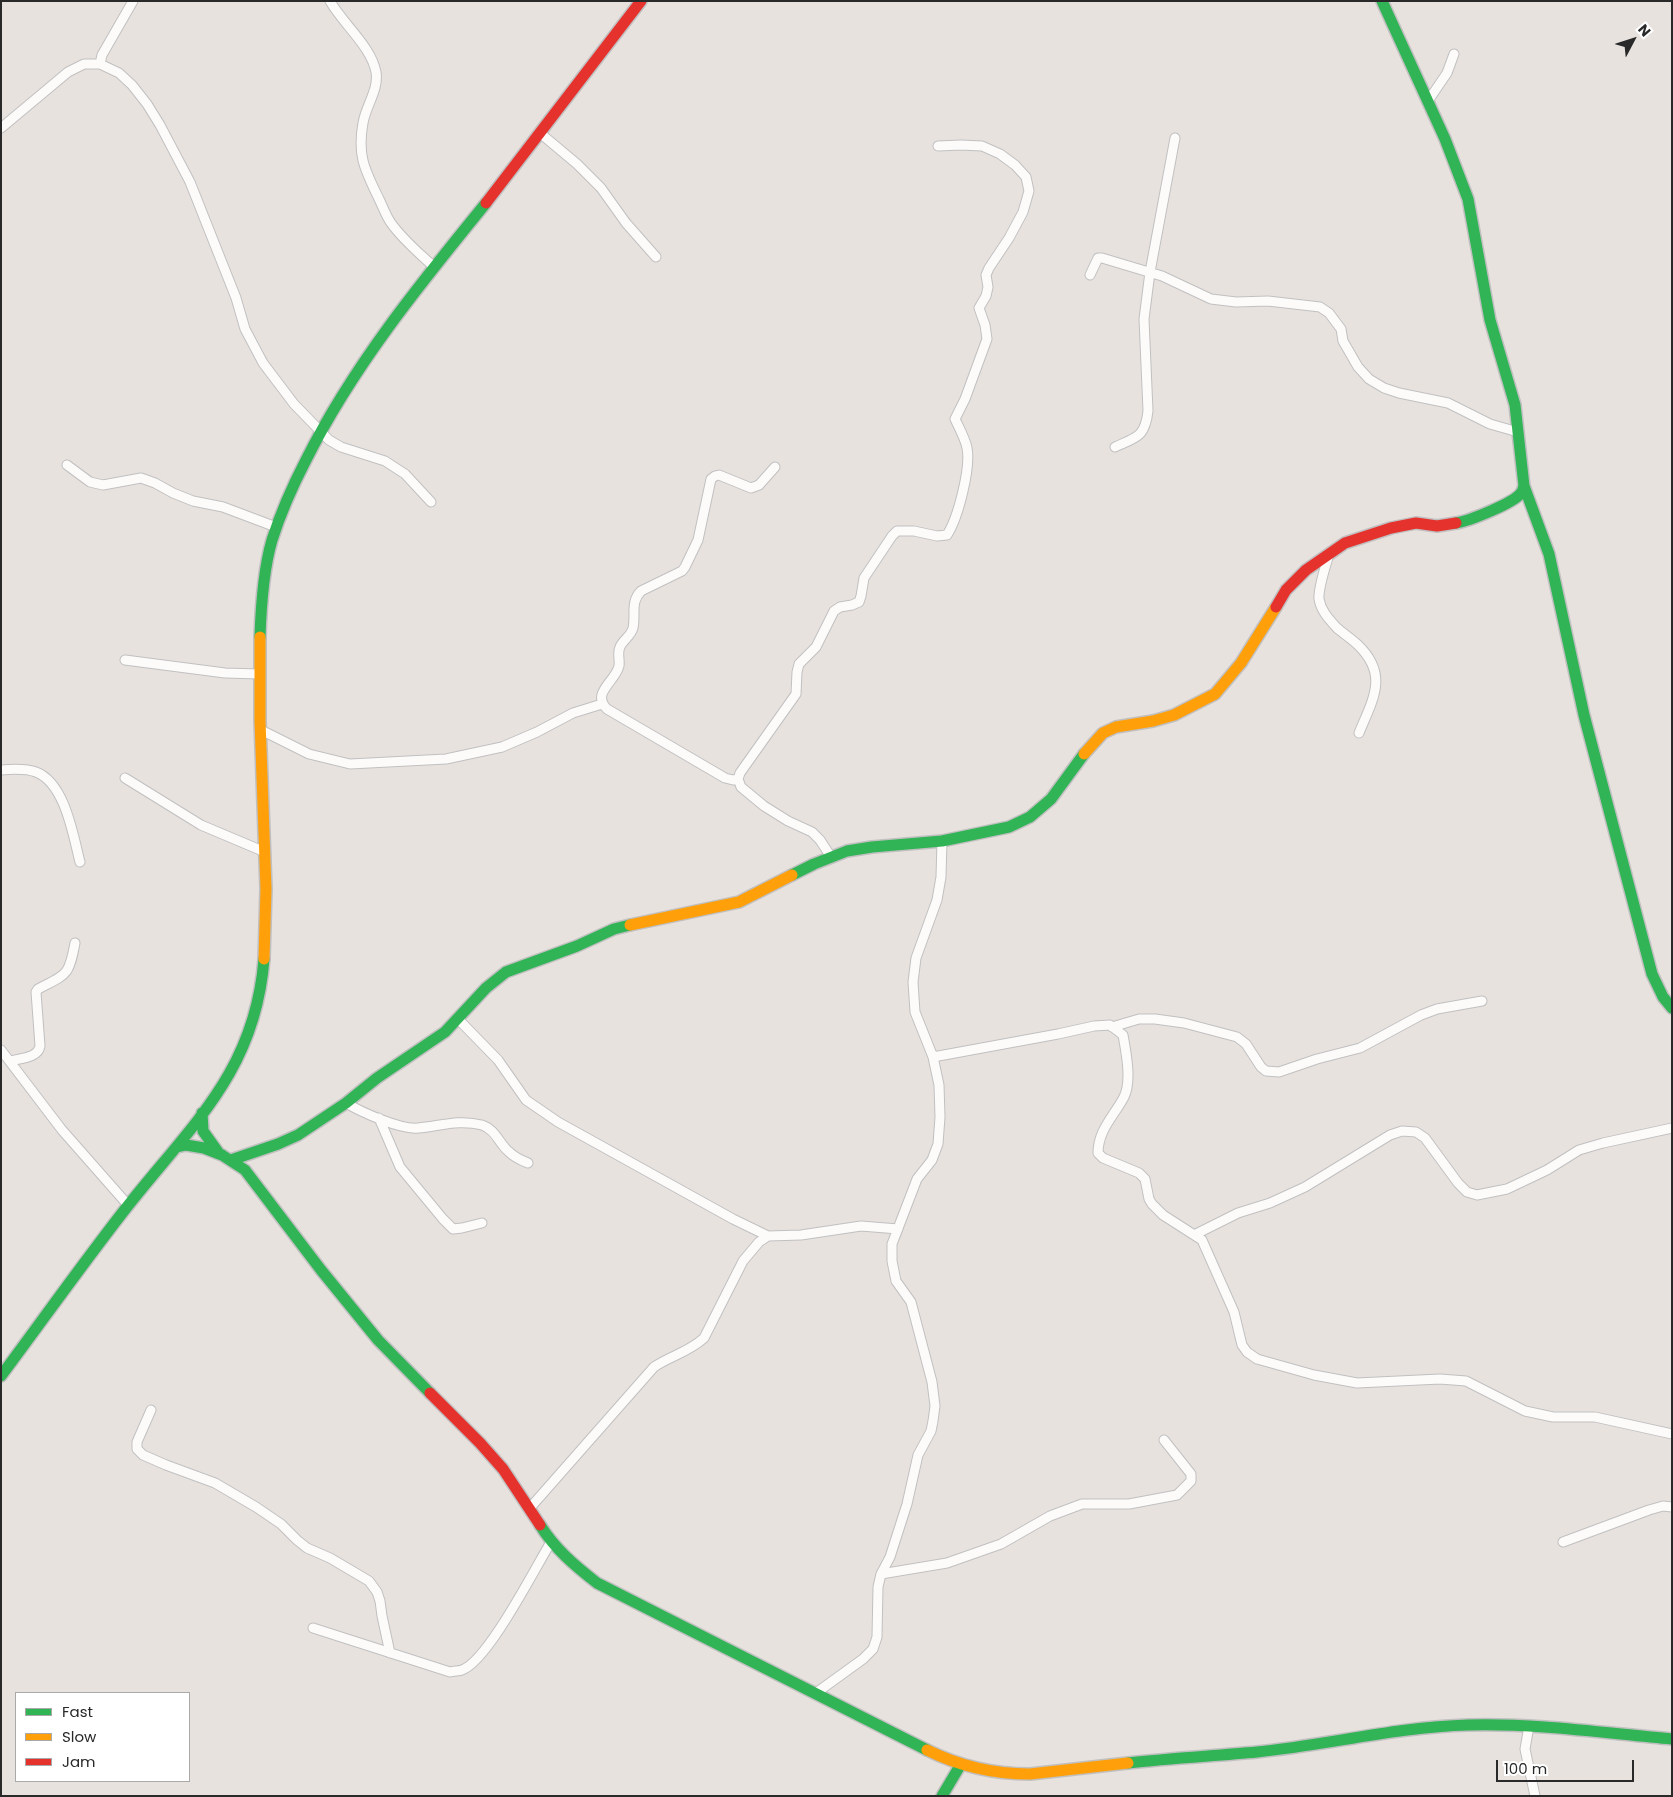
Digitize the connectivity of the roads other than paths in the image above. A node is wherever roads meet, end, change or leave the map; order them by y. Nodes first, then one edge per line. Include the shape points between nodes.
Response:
1 (133, 1) edge
2 (330, 1) edge
3 (641, 1) edge
4 (1382, 1) edge
5 (1454, 54) dead end
6 (100, 64) junction
7 (1428, 101) junction
8 (1, 128) edge
9 (540, 133) junction
10 (1175, 138) dead end
11 (938, 146) dead end
12 (656, 257) dead end
13 (434, 266) junction
14 (1150, 272) junction
15 (1090, 275) dead end
16 (321, 430) junction
17 (1518, 432) junction
18 (1115, 447) dead end
19 (67, 465) dead end
20 (775, 467) dead end
21 (1524, 486) junction
22 (431, 502) dead end
23 (276, 527) junction
24 (1329, 554) junction
25 (125, 660) dead end
26 (259, 674) junction
27 (602, 704) junction
28 (261, 730) junction
29 (1359, 733) dead end
30 (1, 770) edge
31 (125, 778) dead end
32 (738, 778) junction
33 (942, 841) junction
34 (265, 852) junction
35 (831, 857) junction
36 (80, 862) dead end
37 (75, 943) dead end
38 (1482, 1001) dead end
39 (1672, 1008) edge
40 (458, 1019) junction
41 (1112, 1027) junction
42 (1, 1050) edge
43 (932, 1058) junction
44 (10, 1061) junction
45 (346, 1104) junction
46 (202, 1113) junction
47 (379, 1118) junction
48 (1672, 1128) edge
49 (177, 1148) junction
50 (220, 1154) junction
51 (231, 1160) junction
52 (528, 1163) dead end
53 (128, 1205) junction
54 (482, 1223) dead end
55 (898, 1228) junction
56 (1196, 1234) junction
57 (768, 1236) junction
58 (1, 1376) edge
59 (151, 1410) dead end
60 (1672, 1434) edge
61 (1164, 1440) dead end
62 (1672, 1507) edge
63 (529, 1509) junction
64 (551, 1542) junction
65 (1564, 1542) dead end
66 (881, 1574) junction
67 (313, 1628) dead end
68 (390, 1653) junction
69 (816, 1693) junction
70 (1529, 1726) junction
71 (1672, 1739) edge
72 (961, 1764) junction
73 (942, 1796) edge
74 (1535, 1796) edge

1 - 6 street
2 - 13 street via 375,68 377,79 363,121 361,140 361,157 366,172 390,222
3 - 9 main road
4 - 7 main road
5 - 7 street via 1447,73
6 - 8 street via 84,64 68,72
6 - 16 street via 119,73 132,86 160,125 190,182 250,338 263,363 294,404
7 - 17 main road via 1468,199 1490,320 1515,406
9 - 12 street via 601,188
9 - 13 main road
10 - 14 street
11 - 32 street via 982,146 1000,154 1026,178 1028,191 1023,212 986,276 986,296 979,308 987,338 955,418 968,455 967,472 953,526 947,535 897,531 892,536 864,578 858,602 834,611 816,647 799,664 796,694
13 - 16 main road via 358,368
14 - 15 street via 1102,258 1096,261
14 - 17 street via 1211,299 1320,307 1341,329 1343,341 1369,379 1399,393 1448,403 1490,424
14 - 18 street via 1144,318 1147,422 1141,434
16 - 22 street via 340,447 384,461 405,474
16 - 23 main road
17 - 21 main road
19 - 23 street via 90,482 103,485 141,478 156,482 173,493 223,506
20 - 27 street via 759,485 751,488 719,475 711,480 698,540 685,567 636,596 633,628 620,647 617,672 603,693
21 - 24 main road via 1521,494 1508,502 1465,522 1438,526 1416,523 1391,528 1345,544
21 - 39 main road via 1549,554 1584,715 1652,974
23 - 26 main road via 262,589
24 - 29 street via 1319,597 1322,609 1328,619 1358,645 1376,672 1376,689
24 - 33 main road via 1286,590 1241,663 1215,694 1174,715 1103,733 1051,799 1030,817 1009,827
25 - 26 street via 225,673
26 - 28 main road
27 - 28 street via 573,713 502,747 446,759 350,764 309,754
27 - 32 street via 725,778
28 - 34 main road
30 - 36 street via 36,772 49,780 68,816
31 - 34 street via 202,825
32 - 35 street via 741,787 764,806 812,832
33 - 35 main road via 872,847
33 - 43 street via 937,900 916,958 913,982 915,1012
34 - 46 main road via 265,948 257,1007 235,1068
35 - 40 main road via 739,902 614,929 506,972 486,988
37 - 44 street via 71,965 64,975 36,992 39,1051
38 - 41 street via 1437,1009 1360,1048 1279,1072 1260,1067 1246,1044 1237,1037 1184,1022 1139,1019
40 - 45 main road via 445,1032 376,1078
40 - 57 street via 498,1060 526,1100 558,1122
41 - 43 street via 1094,1026
41 - 56 street via 1122,1035 1128,1075 1125,1096 1104,1130 1098,1143 1098,1153 1102,1158 1139,1173 1145,1179 1152,1204 1163,1215
42 - 44 street
43 - 55 street via 940,1085 938,1144 932,1160 917,1179
44 - 53 street via 62,1130
45 - 47 street
45 - 51 main road via 298,1135
46 - 49 main road
46 - 50 main road via 203,1131
47 - 52 street via 406,1128 448,1122 484,1126 496,1134 516,1158
47 - 54 street via 400,1167 443,1219 454,1229
48 - 56 street via 1579,1150 1507,1189 1477,1195 1467,1192 1458,1183 1425,1138 1416,1132 1402,1131 1390,1135 1305,1187 1238,1213
49 - 50 main road via 189,1145
49 - 53 main road
50 - 51 main road
51 - 63 main road via 254,1180 378,1340 480,1443
53 - 58 main road
55 - 57 street via 860,1226 801,1235
55 - 66 street via 892,1244 896,1281 911,1302 935,1406 931,1431 918,1455 907,1504 890,1557
56 - 60 street via 1206,1246 1234,1312 1242,1345 1258,1359 1357,1383 1466,1381 1525,1411 1553,1417 1595,1417
57 - 63 street via 743,1261 704,1338 654,1367
59 - 68 street via 137,1449 143,1455 215,1483 273,1519 307,1548 369,1581 380,1600
61 - 66 street via 1191,1474 1190,1481 1177,1495 1129,1504 1082,1504 1050,1516 1001,1544 947,1564
62 - 65 street via 1649,1510
63 - 64 main road
64 - 68 street via 496,1636 474,1662 462,1670 450,1672
64 - 69 main road via 597,1583
66 - 69 street via 877,1638 873,1649
67 - 68 street
69 - 72 main road via 936,1755
70 - 71 main road
70 - 72 main road via 1414,1729 1257,1752 1178,1757 1030,1774 1007,1775
70 - 74 street via 1525,1749
72 - 73 main road

